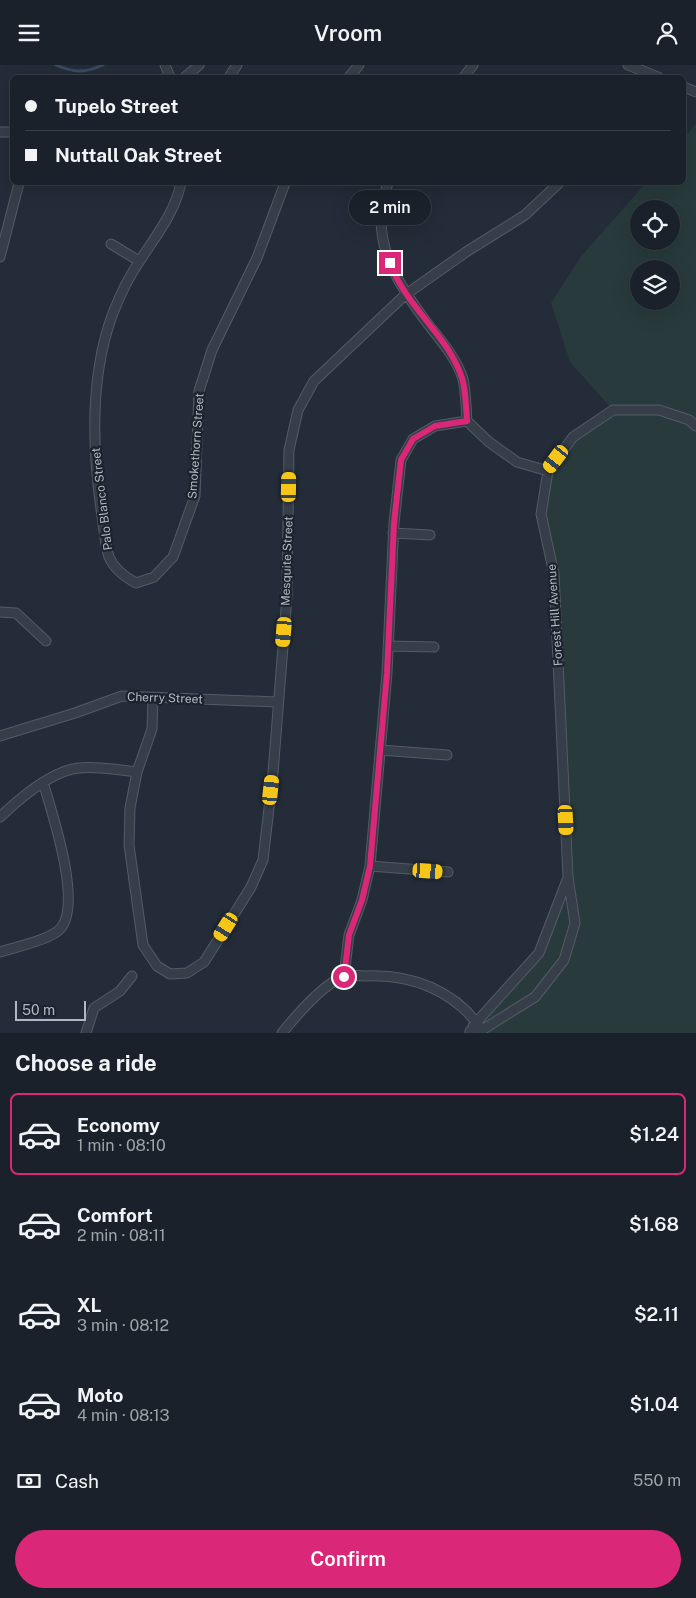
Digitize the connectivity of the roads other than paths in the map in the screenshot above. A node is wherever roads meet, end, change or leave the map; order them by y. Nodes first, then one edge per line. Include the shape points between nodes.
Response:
1 (199, 65) edge
2 (628, 65) edge
3 (638, 74) edge
4 (187, 75) edge
5 (18, 185) edge
6 (180, 185) edge
7 (284, 185) edge
8 (387, 185) edge
9 (557, 185) edge
10 (112, 244) dead end
11 (0, 257) edge
12 (139, 261) junction
13 (405, 295) junction
14 (467, 421) junction
15 (696, 426) edge
16 (548, 471) junction
17 (393, 533) junction
18 (430, 535) dead end
19 (136, 583) joint
20 (0, 612) edge
21 (46, 641) dead end
22 (388, 645) junction
23 (434, 647) dead end
24 (154, 698) junction
25 (277, 702) junction
26 (0, 736) edge
27 (380, 750) junction
28 (447, 755) dead end
29 (137, 772) junction
30 (43, 781) junction
31 (0, 817) edge
32 (370, 866) junction
33 (448, 872) dead end
34 (568, 877) junction
35 (0, 952) edge
36 (132, 977) dead end
37 (344, 977) junction
38 (476, 1022) junction
39 (482, 1030) junction
40 (469, 1032) edge
41 (86, 1033) edge
42 (282, 1033) edge

1 - 4 street
2 - 3 street
5 - 11 street
6 - 12 street, Palo Blanco Street via 170,215
7 - 19 street, Smokethorn Street via 257,257 212,350 202,383 195,496 173,557 154,577
8 - 13 street via 382,198 381,238
9 - 13 street, Mesquite Street via 525,215
10 - 12 street
12 - 19 street, Palo Blanco Street via 114,311 100,355 95,443 98,489 109,557 118,570
13 - 14 street via 450,352 463,379
13 - 25 street, Mesquite Street via 314,381 298,410 289,450 287,597
14 - 16 street via 517,462
14 - 17 street via 435,426 413,439 401,460
15 - 16 street, Forest Hill Avenue via 689,420 658,410 613,410 573,437
16 - 34 street, Forest Hill Avenue via 541,514 554,574
17 - 18 street
17 - 22 street
20 - 21 street via 16,613
22 - 23 street
22 - 27 street
24 - 25 street, Cherry Street
24 - 26 street, Cherry Street via 122,696
24 - 29 street via 152,729
25 - 29 street, Mesquite Street via 263,860 251,887 204,962 188,973 170,974 156,966 143,945 128,845 130,808
27 - 28 street
27 - 32 street
29 - 30 street via 77,768
30 - 31 street via 22,795
30 - 35 street via 64,859 70,909 61,928 48,936
32 - 33 street
32 - 37 street via 349,935
34 - 38 street, Forest Hill Avenue via 539,953
34 - 39 street, Forest Hill Avenue via 575,923 564,960 535,997
36 - 41 street via 120,991 94,1008
37 - 38 street via 376,975 425,984 446,994
37 - 42 street via 300,1010
38 - 39 street
38 - 40 street, Forest Hill Avenue
39 - 40 street, Forest Hill Avenue

